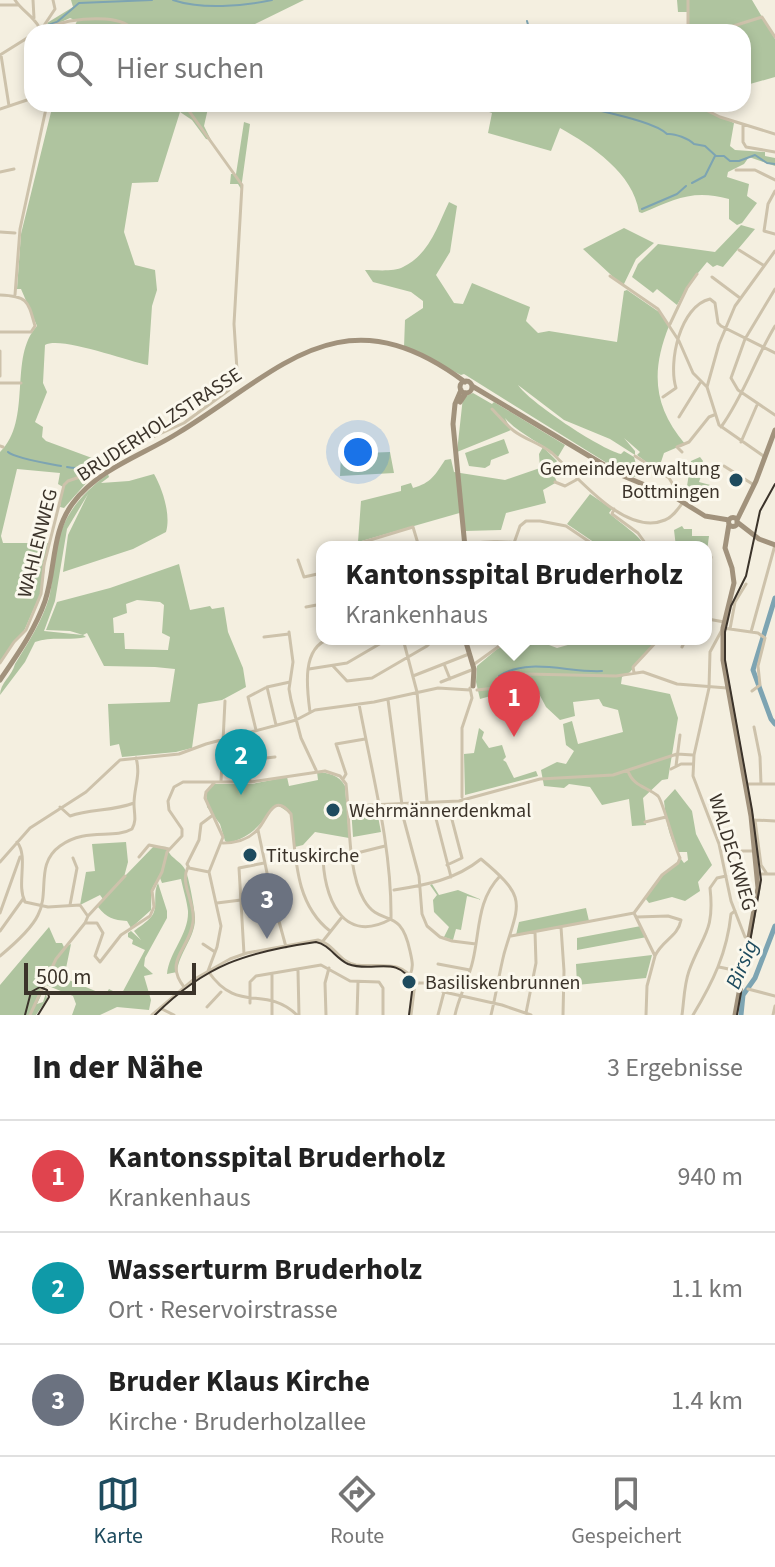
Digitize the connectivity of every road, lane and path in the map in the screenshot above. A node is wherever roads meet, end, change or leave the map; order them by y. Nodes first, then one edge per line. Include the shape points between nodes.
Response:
1 (15, 0) edge
2 (33, 0) edge
3 (53, 0) edge
4 (688, 0) edge
5 (0, 5) edge
6 (18, 5) junction
7 (34, 18) junction
8 (36, 24) edge
9 (44, 24) edge
10 (60, 24) edge
11 (129, 24) edge
12 (688, 24) edge
13 (740, 24) edge
14 (775, 37) edge
15 (24, 40) edge
16 (0, 55) edge
17 (24, 101) edge
18 (9, 106) junction
19 (0, 109) edge
20 (45, 112) edge
21 (190, 112) edge
22 (713, 112) edge
23 (743, 125) junction
24 (775, 134) edge
25 (775, 152) edge
26 (14, 169) dead end
27 (736, 170) dead end
28 (0, 172) edge
29 (775, 180) edge
30 (775, 191) edge
31 (771, 197) junction
32 (775, 202) edge
33 (0, 232) edge
34 (15, 233) dead end
35 (775, 234) edge
36 (739, 250) dead end
37 (775, 251) edge
38 (763, 265) junction
39 (697, 274) dead end
40 (610, 276) dead end
41 (712, 277) dead end
42 (775, 289) edge
43 (0, 295) edge
44 (15, 295) junction
45 (740, 298) junction
46 (670, 324) junction
47 (775, 326) edge
48 (725, 328) junction
49 (0, 332) edge
50 (745, 339) junction
51 (679, 341) junction
52 (763, 348) junction
53 (0, 351) edge
54 (775, 353) edge
55 (0, 376) edge
56 (701, 382) junction
57 (0, 383) edge
58 (21, 383) dead end
59 (707, 387) junction
60 (466, 388) junction
61 (743, 394) junction
62 (663, 397) dead end
63 (757, 404) junction
64 (492, 409) dead end
65 (714, 415) junction
66 (775, 415) edge
67 (679, 417) dead end
68 (721, 427) junction
69 (775, 430) edge
70 (741, 442) junction
71 (682, 452) dead end
72 (635, 456) dead end
73 (765, 457) junction
74 (724, 466) dead end
75 (577, 480) junction
76 (555, 482) dead end
77 (754, 485) junction
78 (676, 498) junction
79 (683, 502) junction
80 (614, 509) junction
81 (733, 522) junction
82 (367, 541) edge
83 (417, 541) edge
84 (464, 541) edge
85 (515, 541) edge
86 (585, 541) edge
87 (644, 541) edge
88 (775, 545) edge
89 (298, 560) dead end
90 (316, 574) edge
91 (746, 584) dead end
92 (316, 605) edge
93 (306, 607) dead end
94 (712, 621) edge
95 (726, 626) junction
96 (751, 632) junction
97 (264, 637) dead end
98 (317, 645) edge
99 (378, 645) edge
100 (405, 645) edge
101 (428, 645) edge
102 (467, 645) edge
103 (501, 645) edge
104 (653, 645) edge
105 (469, 654) junction
106 (409, 656) junction
107 (0, 663) edge
108 (444, 664) junction
109 (333, 666) junction
110 (473, 667) junction
111 (309, 669) junction
112 (634, 673) junction
113 (413, 676) junction
114 (450, 679) junction
115 (0, 680) edge
116 (290, 682) junction
117 (441, 682) dead end
118 (267, 687) junction
119 (709, 688) junction
120 (728, 688) junction
121 (756, 689) dead end
122 (473, 690) junction
123 (417, 692) junction
124 (388, 699) junction
125 (225, 701) dead end
126 (359, 704) junction
127 (310, 712) junction
128 (296, 720) junction
129 (276, 725) junction
130 (754, 727) dead end
131 (256, 730) junction
132 (242, 733) junction
133 (680, 735) dead end
134 (222, 739) junction
135 (365, 739) junction
136 (677, 754) junction
137 (694, 755) junction
138 (136, 757) junction
139 (275, 757) dead end
140 (247, 760) junction
141 (693, 764) junction
142 (676, 766) junction
143 (671, 769) dead end
144 (316, 771) junction
145 (628, 771) junction
146 (343, 779) junction
147 (215, 782) junction
148 (221, 782) junction
149 (251, 782) junction
150 (745, 784) junction
151 (761, 784) junction
152 (775, 784) edge
153 (463, 798) junction
154 (427, 802) junction
155 (433, 802) junction
156 (134, 803) junction
157 (402, 803) junction
158 (377, 804) junction
159 (348, 806) junction
160 (60, 807) junction
161 (434, 809) junction
162 (213, 815) junction
163 (666, 817) junction
164 (753, 820) junction
165 (775, 821) edge
166 (645, 822) dead end
167 (258, 829) junction
168 (728, 829) dead end
169 (17, 842) junction
170 (223, 843) junction
171 (385, 846) junction
172 (169, 849) junction
173 (721, 851) junction
174 (731, 851) junction
175 (739, 851) junction
176 (754, 851) junction
177 (353, 854) junction
178 (21, 856) junction
179 (139, 857) dead end
180 (73, 858) dead end
181 (0, 862) edge
182 (265, 862) junction
183 (447, 865) junction
184 (188, 867) junction
185 (209, 872) junction
186 (757, 874) junction
187 (767, 874) junction
188 (775, 874) edge
189 (125, 876) dead end
190 (500, 876) junction
191 (726, 876) junction
192 (451, 877) junction
193 (420, 886) junction
194 (392, 890) junction
195 (744, 891) dead end
196 (23, 899) junction
197 (272, 899) junction
198 (242, 902) junction
199 (217, 903) junction
200 (70, 905) junction
201 (40, 907) junction
202 (735, 911) junction
203 (0, 913) edge
204 (635, 915) junction
205 (88, 916) junction
206 (342, 917) junction
207 (391, 919) junction
208 (85, 923) junction
209 (561, 927) junction
210 (0, 931) edge
211 (330, 931) junction
212 (535, 932) junction
213 (511, 936) junction
214 (750, 938) junction
215 (323, 941) junction
216 (203, 944) dead end
217 (476, 944) junction
218 (286, 947) junction
219 (215, 952) junction
220 (244, 954) junction
221 (0, 956) edge
222 (655, 956) junction
223 (438, 964) dead end
224 (719, 967) junction
225 (329, 968) junction
226 (298, 969) junction
227 (470, 970) junction
228 (208, 971) junction
229 (743, 972) junction
230 (272, 974) junction
231 (410, 975) junction
232 (358, 982) junction
233 (415, 983) junction
234 (184, 987) junction
235 (748, 989) dead end
236 (221, 992) junction
237 (444, 992) junction
238 (460, 996) junction
239 (775, 996) edge
240 (250, 1003) junction
241 (494, 1003) junction
242 (273, 1004) junction
243 (775, 1006) edge
244 (207, 1007) dead end
245 (160, 1008) junction
246 (528, 1014) edge
247 (30, 1015) edge
248 (152, 1015) edge
249 (174, 1015) edge
250 (272, 1015) edge
251 (298, 1015) edge
252 (326, 1015) edge
253 (357, 1015) edge
254 (383, 1015) edge
255 (411, 1015) edge
256 (438, 1015) edge
257 (455, 1015) edge
258 (491, 1015) edge
259 (563, 1015) edge
260 (646, 1015) edge
261 (682, 1015) edge
262 (693, 1015) edge
263 (735, 1015) edge
264 (773, 1015) edge

1 - 6 street
2 - 7 street
3 - 9 street via 55,9
4 - 12 street
5 - 6 street
6 - 7 street
7 - 8 street
10 - 11 street
13 - 14 street via 762,17
15 - 16 street
16 - 18 street
17 - 18 street
18 - 19 street
20 - 44 street via 19,234
21 - 107 street, WAHLENWEG via 242,185 234,324 237,370 229,390 194,417 126,449 106,468 64,485 44,561 42,591 26,630
22 - 23 street
23 - 24 street
23 - 25 street via 746,147
26 - 28 street
27 - 29 street via 755,170
30 - 31 street
31 - 32 street
31 - 35 street via 764,231
33 - 34 street
36 - 38 street
37 - 38 street
38 - 45 street
39 - 46 street
40 - 46 street via 658,309
41 - 45 street
42 - 50 street
43 - 44 street
44 - 49 street via 29,306 35,326 31,332
45 - 48 street
46 - 51 street
47 - 52 street
48 - 50 street
48 - 51 street via 718,323 715,303 707,299 690,310
48 - 59 street
50 - 52 street
50 - 61 street via 731,378
51 - 56 street
51 - 62 street via 673,364 676,388
52 - 54 street
52 - 61 street
53 - 55 street
56 - 59 street
56 - 67 street
57 - 58 street
59 - 65 street
60 - 78 main road, BRUDERHOLZSTRASSE via 487,394 621,475
60 - 84 main road via 454,439
60 - 115 main road, BRUDERHOLZSTRASSE via 445,368 382,343 322,345 280,364 80,494 56,540 38,619
61 - 63 street
61 - 68 street
63 - 66 street
63 - 70 street
64 - 75 street
65 - 68 street
65 - 71 street via 689,442 677,447
68 - 70 street
69 - 73 main road
70 - 73 street
72 - 78 street via 669,478
73 - 77 main road
74 - 77 street
75 - 76 street via 565,486
75 - 80 street
77 - 81 main road
78 - 79 main road, BRUDERHOLZSTRASSE
79 - 80 street via 660,522
79 - 81 main road, BRUDERHOLZSTRASSE via 705,516
80 - 87 street via 612,514
81 - 88 main road, BRUDERHOLZSTRASSE
81 - 95 main road via 725,548 734,583
82 - 83 street via 413,527
85 - 86 street via 526,521 540,521 566,526
88 - 96 street
89 - 90 street via 304,577
91 - 95 street
92 - 93 street
94 - 95 street
95 - 96 street
95 - 119 street, WALDECKWEG via 717,635 709,660
95 - 120 main road via 723,660
96 - 121 street via 766,642
97 - 116 street via 289,633
98 - 111 street
99 - 109 street
100 - 106 street
101 - 106 street
102 - 105 main road
103 - 110 street
104 - 112 street via 633,667
105 - 108 street
105 - 110 main road
106 - 109 street via 364,680 344,680
106 - 113 street
108 - 113 street
108 - 114 street
109 - 111 street
110 - 114 street
110 - 122 main road
111 - 127 street
112 - 119 street
112 - 122 street via 526,674 495,688
113 - 123 street
114 - 117 street
116 - 118 street
116 - 128 street
118 - 129 street
118 - 131 street via 248,697
119 - 120 street
119 - 137 street, WALDECKWEG
120 - 150 main road
122 - 123 street
122 - 153 street via 462,728
123 - 124 street
123 - 154 street
124 - 126 street
124 - 157 street
125 - 134 street
126 - 127 street
126 - 135 street
127 - 128 street
128 - 129 street
128 - 144 street
129 - 131 street
130 - 151 street
131 - 132 street
132 - 134 street
132 - 140 street
133 - 136 street
134 - 138 street via 179,754
134 - 148 street
135 - 146 street via 336,744
135 - 158 street
136 - 137 street
136 - 142 street
136 - 145 street
137 - 141 street, WALDECKWEG
138 - 156 street
138 - 160 street via 113,764 94,786
139 - 140 street
140 - 149 street
141 - 142 street
141 - 173 street, WALDECKWEG
142 - 143 street
144 - 146 street
144 - 149 street
145 - 153 street via 540,779
145 - 163 street via 633,781 659,797
146 - 159 street
147 - 148 street
147 - 162 street via 205,798
147 - 172 street via 183,782 171,791 169,810 183,833
148 - 149 street
150 - 151 street
150 - 164 main road
151 - 152 street
153 - 155 street
154 - 155 street
154 - 157 street
155 - 161 street
156 - 160 street via 70,816
156 - 201 street via 135,825 128,832 84,835 54,852 44,870
157 - 158 street
157 - 193 street
158 - 159 street
158 - 171 street
159 - 177 street
160 - 169 street
161 - 183 street
161 - 183 street via 449,808 462,858
162 - 170 street
162 - 184 street via 201,824
163 - 166 street
163 - 204 street via 680,860 662,875
164 - 165 street
164 - 176 main road
164 - 187 street
167 - 170 street
167 - 182 street
167 - 211 street via 273,807 289,811 304,895
168 - 174 street
169 - 178 street
169 - 181 street
170 - 185 street
171 - 177 street
171 - 194 street
172 - 179 street via 149,845
172 - 208 street via 152,891 150,916 121,935 102,962 95,958 103,933 97,923
173 - 174 street
173 - 191 street, WALDECKWEG
174 - 175 street
175 - 176 street
175 - 195 street
176 - 186 main road
177 - 206 street via 323,854 328,890
177 - 207 street via 365,901 375,913
178 - 196 street
178 - 203 street
180 - 200 street via 77,868
182 - 197 street
182 - 198 street via 239,868
183 - 192 street
184 - 185 street
184 - 234 street via 184,880 193,922 175,970
185 - 199 street
186 - 187 street
186 - 214 main road
187 - 188 street
189 - 205 street
190 - 192 street via 481,859
190 - 213 street via 518,903
190 - 217 street via 485,897
191 - 202 street, WALDECKWEG
191 - 261 street via 710,888 710,927 689,972
192 - 193 street
193 - 194 street
193 - 217 street via 427,926 447,940
194 - 207 street
196 - 201 street
196 - 210 street
197 - 198 street
197 - 218 street
198 - 199 street
198 - 220 street
199 - 219 street via 221,926
200 - 201 street
200 - 205 street via 83,906
201 - 221 street via 38,917
202 - 214 street, WALDECKWEG
202 - 224 street
204 - 209 street
204 - 222 street
204 - 222 street via 682,921
205 - 208 street
206 - 207 street via 363,928
206 - 211 street
207 - 231 street via 406,935
208 - 247 street via 56,959
209 - 212 street
209 - 259 street
211 - 215 street
212 - 213 street
212 - 246 street
213 - 241 street
214 - 229 main road
215 - 218 street
215 - 231 street via 349,963 395,965
216 - 219 street
217 - 227 street
218 - 220 street
219 - 228 street
220 - 228 street
222 - 260 street
223 - 227 street
224 - 229 street
224 - 262 street
225 - 226 street
225 - 232 street
225 - 252 street
226 - 230 street
226 - 251 street
227 - 238 street
228 - 234 street
228 - 236 street
229 - 263 main road
230 - 240 street via 253,979
230 - 242 street
231 - 233 street
232 - 253 street
232 - 254 street via 382,984
233 - 237 street
233 - 255 street
234 - 245 street
235 - 239 street
236 - 240 street
236 - 244 street
237 - 238 street
237 - 256 street
238 - 241 street
238 - 257 street
240 - 242 street
241 - 246 street
241 - 258 street
242 - 250 street
242 - 251 street
243 - 264 street
245 - 248 street
245 - 249 street

